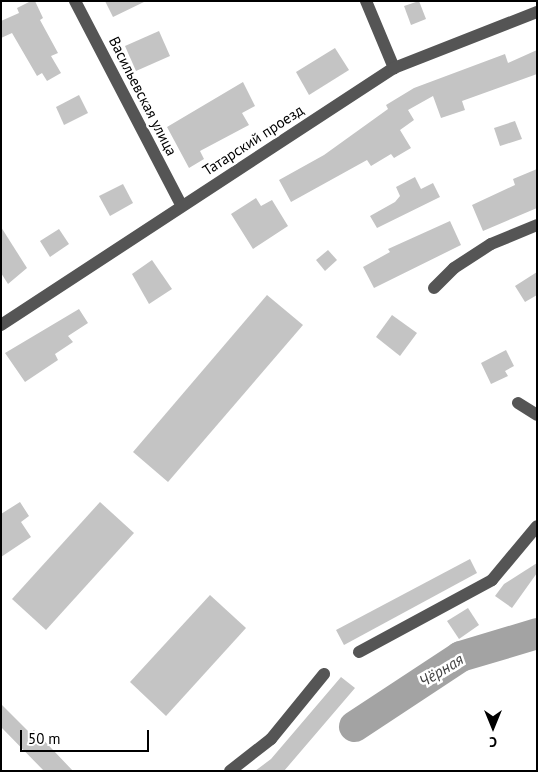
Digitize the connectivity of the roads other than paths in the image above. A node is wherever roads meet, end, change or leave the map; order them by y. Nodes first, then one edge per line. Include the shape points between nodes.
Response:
1 (75, 1) edge
2 (366, 1) edge
3 (537, 12) edge
4 (394, 68) junction
5 (181, 205) junction
6 (537, 225) edge
7 (434, 288) dead end
8 (1, 324) edge
9 (518, 403) dead end
10 (537, 415) edge
11 (537, 526) edge
12 (359, 652) dead end
13 (324, 674) dead end
14 (230, 771) edge

1 - 5 street, Васильевская улица
2 - 4 street
3 - 4 street, Татарский проезд
4 - 5 street, Татарский проезд
5 - 8 street, Татарский проезд
6 - 7 street via 491,244 454,268
9 - 10 street
11 - 12 street via 492,580
13 - 14 street via 271,738

